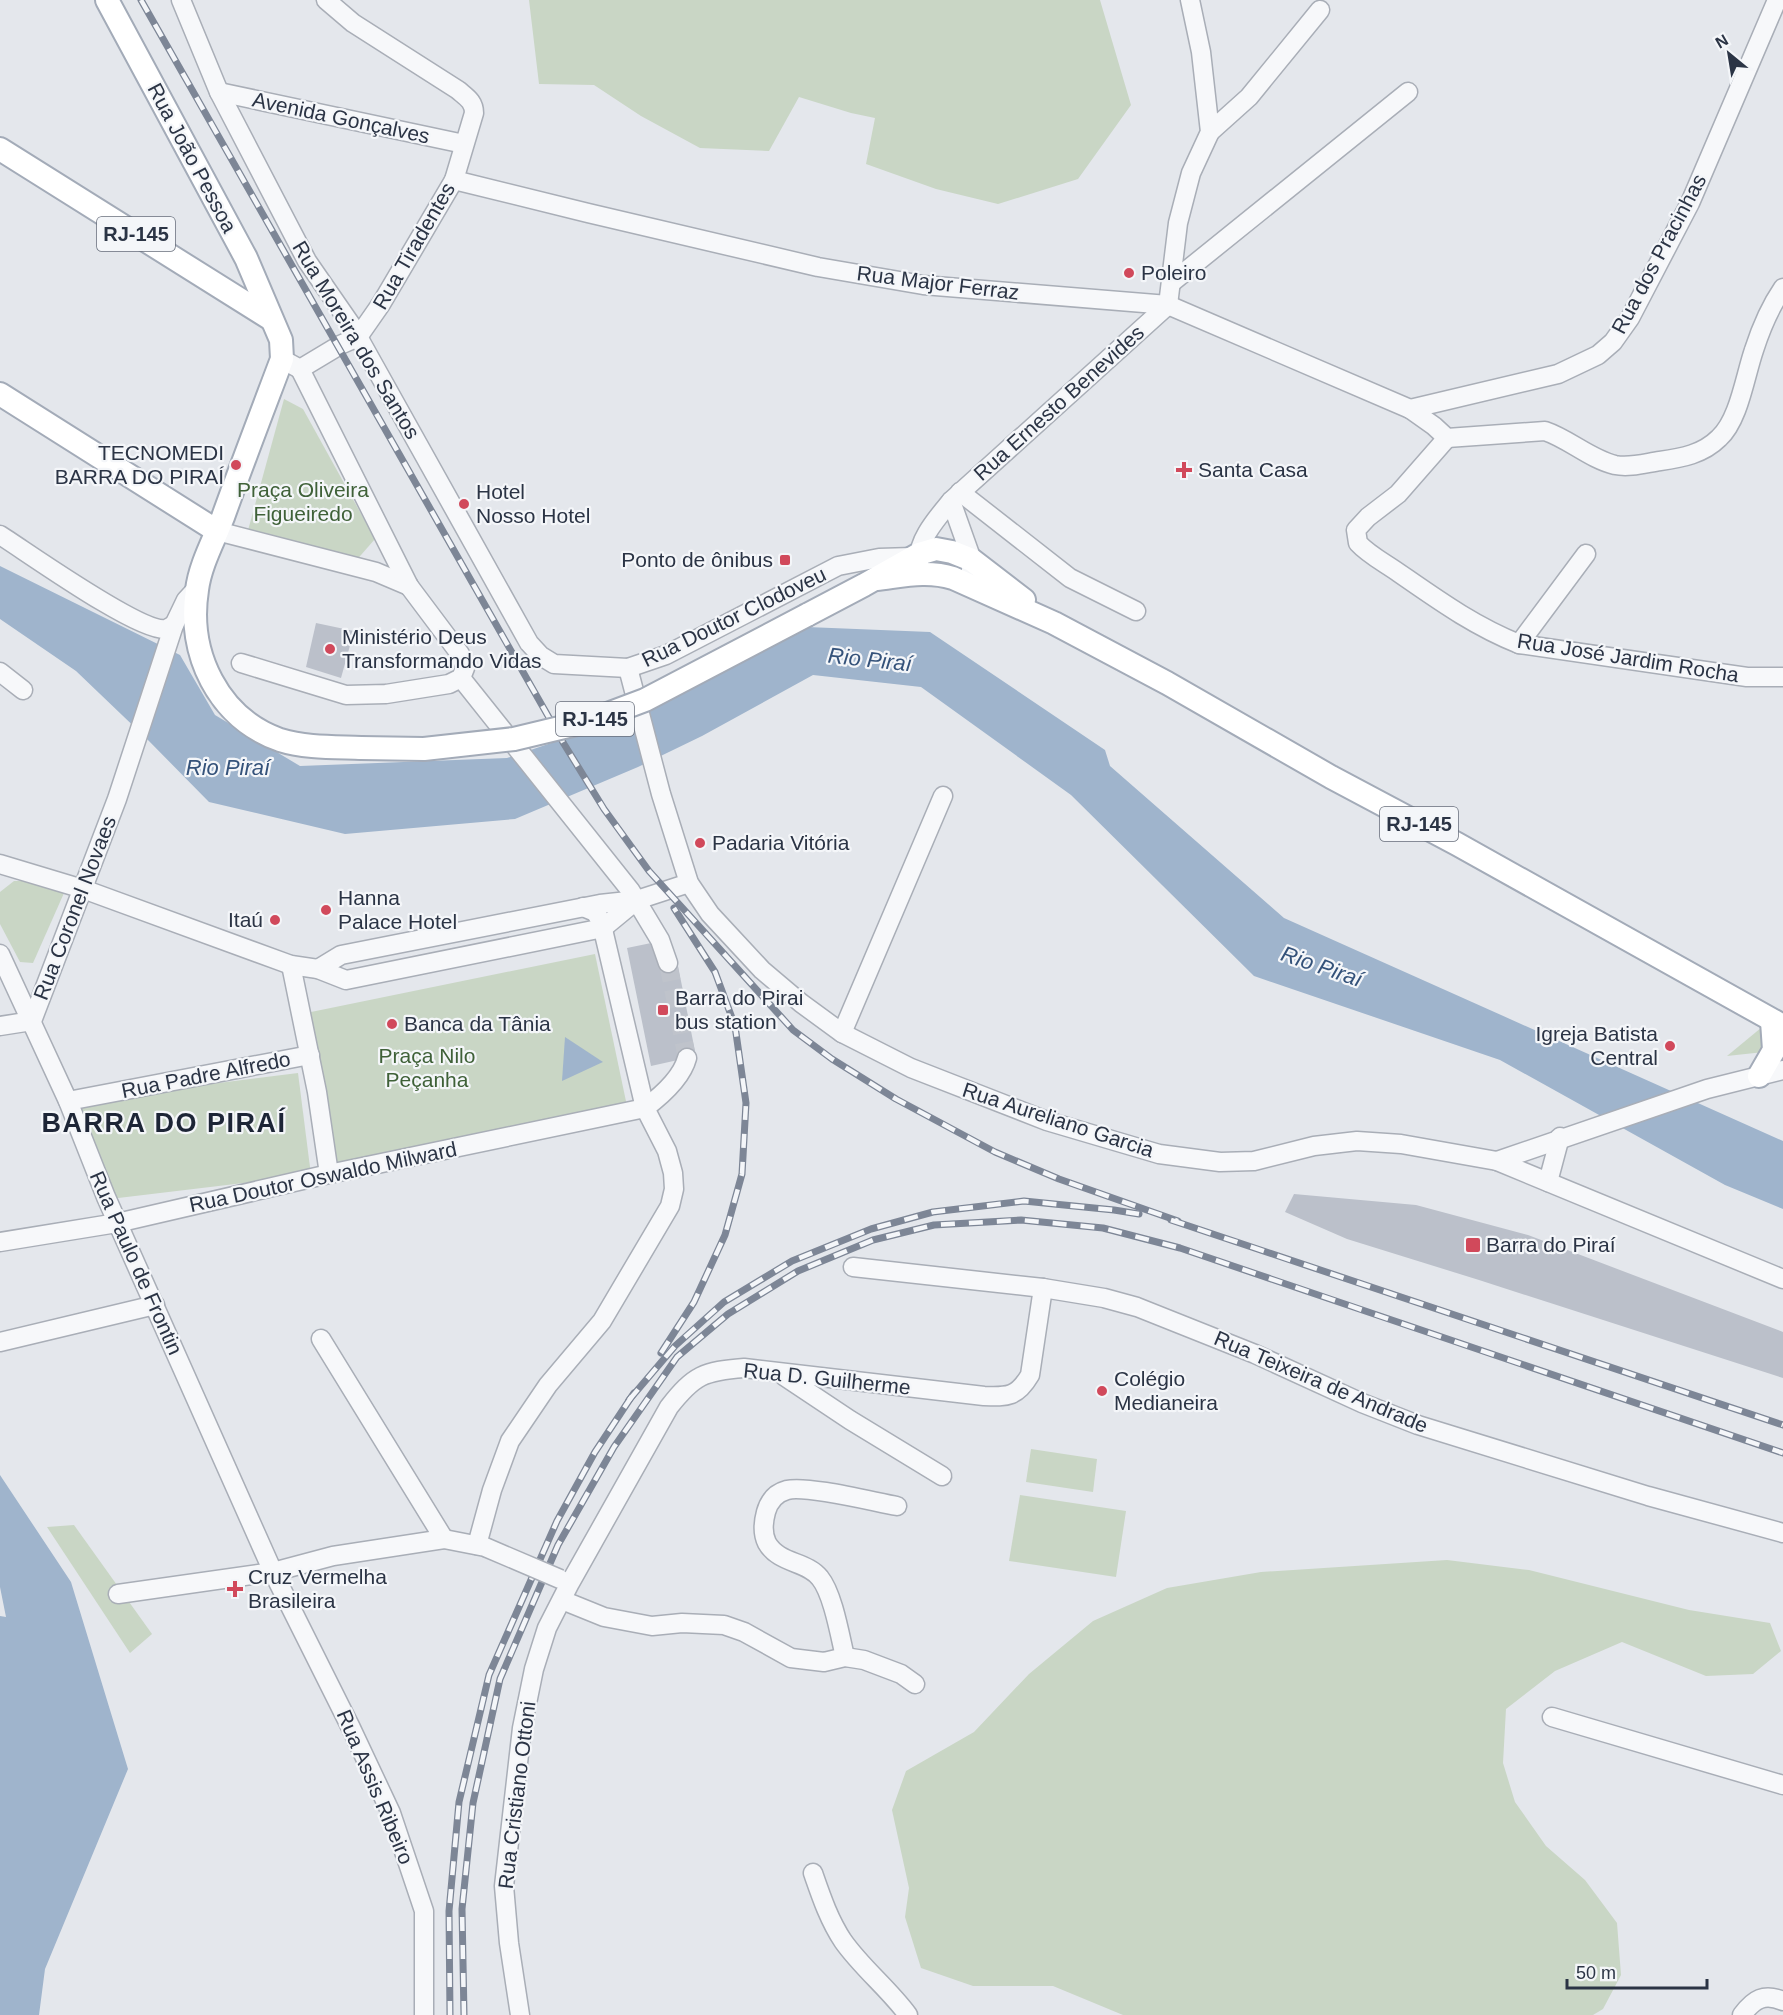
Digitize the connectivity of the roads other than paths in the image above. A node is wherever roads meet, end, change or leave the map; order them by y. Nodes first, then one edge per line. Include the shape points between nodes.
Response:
1 (106, 0) edge
2 (181, 0) edge
3 (326, 0) edge
4 (1190, 0) edge
5 (1777, 0) edge
6 (1320, 10) dead end
7 (219, 92) junction
8 (1408, 92) dead end
9 (1210, 132) junction
10 (464, 144) junction
11 (0, 149) edge
12 (454, 180) junction
13 (1171, 283) junction
14 (1783, 288) edge
15 (1168, 305) junction
16 (272, 319) junction
17 (358, 337) junction
18 (291, 364) junction
19 (0, 394) edge
20 (1410, 409) junction
21 (1447, 438) junction
22 (955, 497) junction
23 (217, 531) junction
24 (0, 535) edge
25 (389, 549) junction
26 (1586, 554) dead end
27 (972, 560) junction
28 (918, 561) junction
29 (376, 572) junction
30 (963, 582) junction
31 (409, 586) junction
32 (1136, 611) dead end
33 (1054, 623) junction
34 (180, 627) junction
35 (1519, 644) junction
36 (241, 663) dead end
37 (554, 664) joint
38 (628, 668) junction
39 (0, 672) edge
40 (1783, 677) edge
41 (461, 678) junction
42 (23, 690) dead end
43 (943, 796) dead end
44 (0, 864) edge
45 (22, 869) junction
46 (0, 876) edge
47 (689, 883) junction
48 (83, 889) junction
49 (637, 900) junction
50 (583, 907) junction
51 (603, 928) junction
52 (0, 954) edge
53 (668, 963) tunnel mouth
54 (291, 965) junction
55 (318, 969) junction
56 (32, 1021) junction
57 (1778, 1024) edge
58 (0, 1026) edge
59 (842, 1033) junction
60 (310, 1055) junction
61 (687, 1058) tunnel mouth
62 (1783, 1070) edge
63 (1759, 1076) junction
64 (68, 1101) junction
65 (645, 1108) junction
66 (1563, 1136) junction
67 (1497, 1161) junction
68 (329, 1174) junction
69 (1548, 1182) junction
70 (117, 1223) junction
71 (0, 1242) edge
72 (853, 1267) dead end
73 (1783, 1280) edge
74 (1043, 1288) junction
75 (155, 1305) junction
76 (321, 1339) dead end
77 (0, 1342) edge
78 (780, 1373) junction
79 (942, 1476) dead end
80 (897, 1506) dead end
81 (1783, 1533) edge
82 (444, 1539) junction
83 (481, 1546) junction
84 (273, 1572) junction
85 (565, 1581) junction
86 (118, 1594) dead end
87 (562, 1600) junction
88 (845, 1657) junction
89 (915, 1684) dead end
90 (1552, 1717) dead end
91 (1783, 1785) edge
92 (813, 1873) dead end
93 (1783, 2001) edge
94 (424, 2015) edge
95 (520, 2015) edge
96 (908, 2015) edge
97 (1742, 2015) edge

1 - 16 main road, Rua João Pessoa via 246,258
2 - 7 street, Rua Moreira dos Santos
3 - 10 street, Rua Tiradentes via 353,23 472,101 474,113
4 - 9 street via 1201,52
5 - 20 street, Rua dos Pracinhas via 1690,203 1630,318 1613,342 1598,355 1558,374
6 - 9 street via 1249,97
7 - 10 street, Avenida Gonçalves
7 - 17 street, Rua Moreira dos Santos via 308,261
8 - 13 street
9 - 13 street via 1191,173 1178,223
10 - 12 street, Rua Tiradentes
11 - 16 main road, RJ-145
12 - 15 street, Rua Major Ferraz via 830,269 924,285
12 - 17 street, Rua Tiradentes
13 - 15 street
14 - 21 street via 1755,347 1732,420 1721,437 1701,451 1680,458 1616,465 1545,431
15 - 20 street, Rua Major Ferraz
15 - 22 street, Rua Ernesto Benevides
16 - 18 main road, Rua João Pessoa
17 - 18 street, Rua Tiradentes
17 - 37 street, Rua Moreira dos Santos via 529,643
18 - 23 main road
18 - 25 street via 346,458
19 - 23 main road
20 - 21 street, Rua Major Ferraz
21 - 35 street, Rua José Jardim Rocha via 1398,494 1359,525 1358,543 1439,602
22 - 27 street
22 - 28 street, Rua Ernesto Benevides via 930,526
22 - 32 street via 1070,578
23 - 29 street
23 - 34 main road, RJ-145
24 - 34 street via 122,612 158,628
25 - 29 street
25 - 31 street
26 - 35 street
27 - 28 main road, RJ-145 via 936,549
27 - 30 street
27 - 33 main road, RJ-145
28 - 30 main road, RJ-145
28 - 34 main road, RJ-145, bridge via 615,712 514,739 424,749 304,744 282,740 252,726 228,706 208,676 198,646
28 - 38 street, Rua Doutor Clodoveu via 879,558 838,566 666,655
29 - 31 street
30 - 33 main road, RJ-145
31 - 41 street via 460,654 465,668
33 - 57 main road, RJ-145
34 - 48 street, Rua Coronel Novaes
35 - 40 street, Rua José Jardim Rocha via 1736,675
36 - 41 street via 346,695 386,694 440,686
37 - 38 street, Rua Doutor Clodoveu
38 - 47 street, Rua Aureliano Garcia
39 - 42 street
41 - 49 street
43 - 59 street
44 - 45 street
45 - 46 street
45 - 48 street
47 - 49 street
47 - 59 street, Rua Aureliano Garcia via 710,914 762,970
48 - 54 street
48 - 56 street, Rua Coronel Novaes
49 - 50 street
49 - 51 street
49 - 53 street
50 - 51 street via 595,912
50 - 55 street via 341,955
51 - 55 street via 346,980
51 - 65 street
52 - 56 street, Rua Paulo de Frontin
54 - 55 street
54 - 60 street
56 - 58 street
56 - 64 street, Rua Paulo de Frontin
57 - 63 main road via 1774,1050
59 - 67 street, Rua Aureliano Garcia via 911,1068 1047,1121 1159,1154 1220,1162 1254,1161 1314,1146 1357,1141 1401,1144
60 - 64 street, Rua Padre Alfredo
60 - 68 street
61 - 65 street via 672,1082
62 - 63 street
63 - 66 street
64 - 70 street, Rua Paulo de Frontin
65 - 68 street, Rua Doutor Oswaldo Milward
65 - 83 street via 667,1151 673,1173 670,1206 602,1321 548,1385 510,1441 492,1490
66 - 67 street
66 - 69 street
67 - 69 street, Rua Aureliano Garcia
68 - 70 street, Rua Doutor Oswaldo Milward
69 - 73 street, Rua Aureliano Garcia
70 - 71 street, Rua Doutor Oswaldo Milward
70 - 75 street, Rua Paulo de Frontin
72 - 74 street, Rua Teixeira de Andrade
74 - 78 street, Rua D. Guilherme via 1030,1375 1023,1387 1009,1396
74 - 81 street, Rua Teixeira de Andrade via 1137,1307 1418,1425
75 - 77 street
75 - 84 street, Rua Paulo de Frontin
76 - 82 street
78 - 79 street
78 - 85 street, Rua D. Guilherme via 744,1368 717,1370 684,1388
80 - 88 street via 797,1489 778,1494 767,1509 763,1524 767,1543 788,1561 813,1571 825,1585
82 - 83 street
82 - 84 street via 333,1556
83 - 85 street, bridge
84 - 86 street
84 - 94 street, Rua Assis Ribeiro via 391,1813 417,1887 424,1911
85 - 87 street, Rua Cristiano Ottoni
87 - 88 street via 604,1617 652,1626 724,1625 792,1658 824,1662
87 - 95 street, Rua Cristiano Ottoni via 547,1628 534,1669 522,1728 504,1886
88 - 89 street via 877,1664
90 - 91 street
92 - 96 street via 825,1908 843,1941
93 - 97 street via 1768,1996 1760,1998

